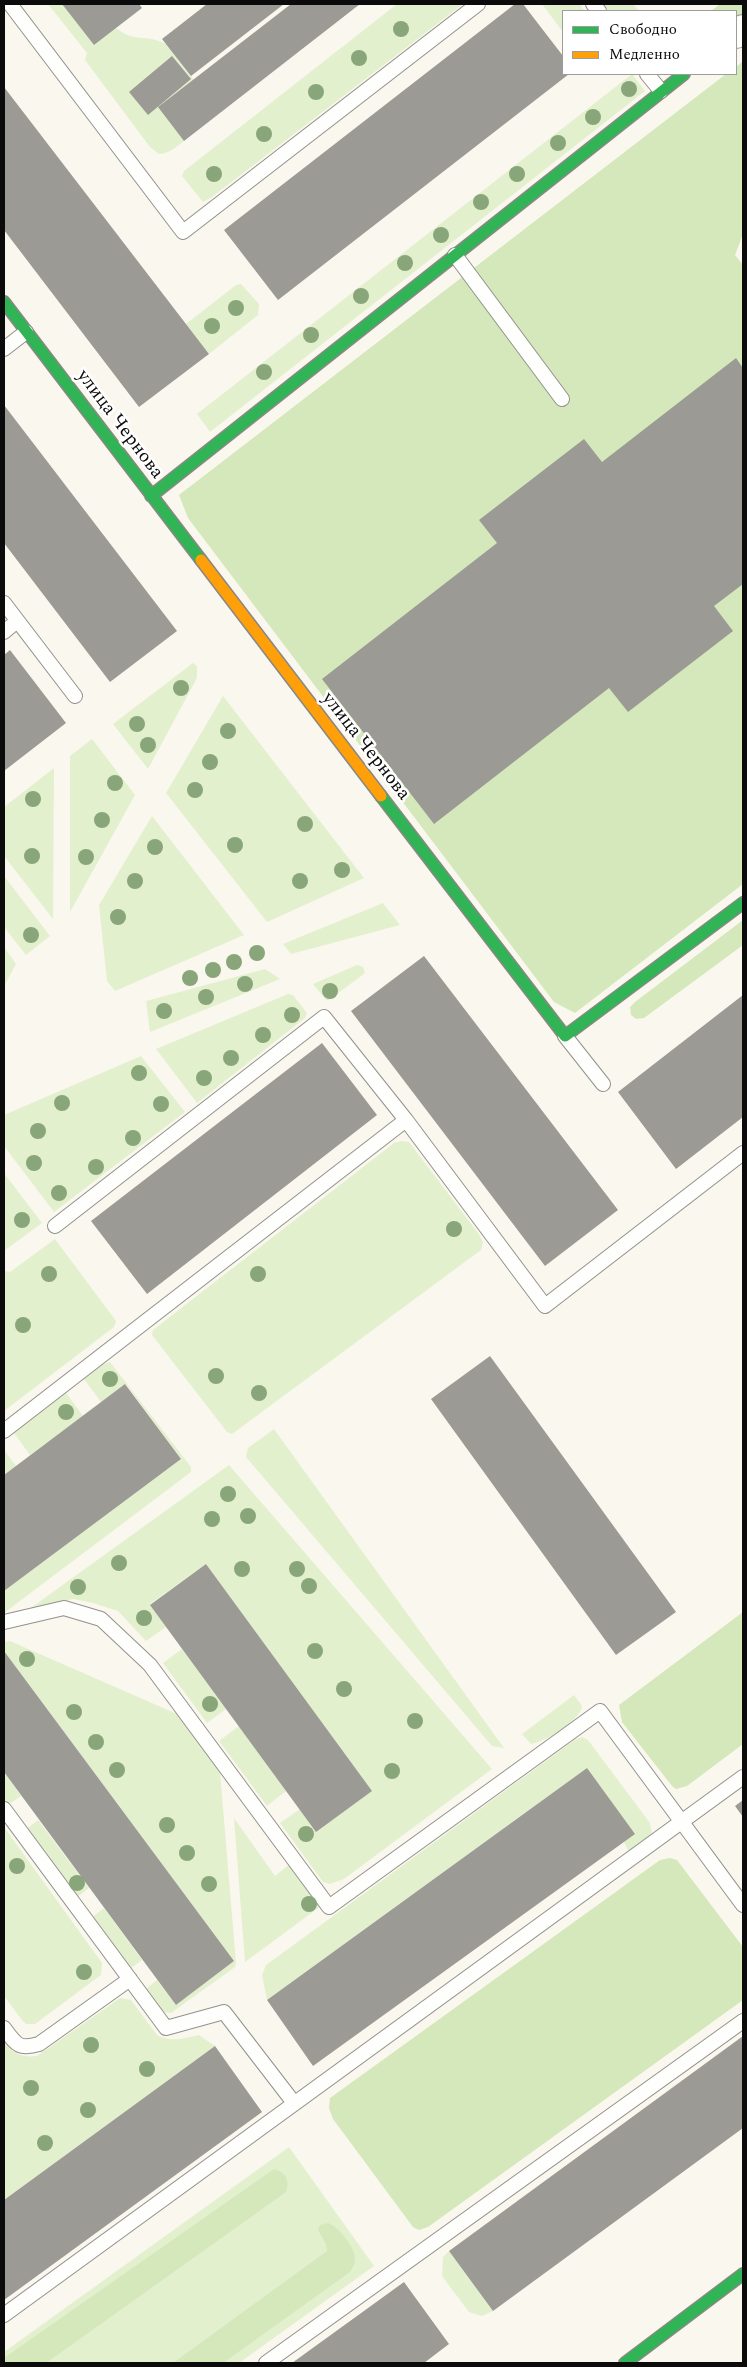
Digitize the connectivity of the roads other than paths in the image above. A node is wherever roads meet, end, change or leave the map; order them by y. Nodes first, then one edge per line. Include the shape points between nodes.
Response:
1 (10, 4) edge
2 (478, 4) edge
3 (648, 75) edge
4 (683, 75) edge
5 (661, 92) junction
6 (455, 255) junction
7 (4, 302) edge
8 (26, 332) junction
9 (4, 349) edge
10 (562, 399) dead end
11 (151, 496) junction
12 (4, 603) edge
13 (17, 621) junction
14 (4, 632) edge
15 (75, 696) dead end
16 (743, 904) edge
17 (565, 1036) junction
18 (603, 1084) dead end
19 (406, 1120) junction
20 (743, 1153) edge
21 (55, 1226) dead end
22 (4, 1431) edge
23 (4, 1622) edge
24 (743, 1777) edge
25 (4, 1809) edge
26 (682, 1822) junction
27 (743, 1905) edge
28 (130, 1979) junction
29 (743, 2021) edge
30 (4, 2028) edge
31 (294, 2103) junction
32 (743, 2274) edge
33 (4, 2315) edge
34 (266, 2363) edge
35 (625, 2363) edge

1 - 2 lane via 183,232
3 - 5 lane
4 - 5 street
5 - 6 street
6 - 10 lane
6 - 11 street
7 - 8 street, улица Чернова
8 - 9 lane
8 - 11 street, улица Чернова
11 - 17 street, улица Чернова
12 - 13 lane
13 - 14 lane
13 - 15 lane
16 - 17 street
17 - 18 lane
19 - 20 lane via 545,1306
19 - 21 lane via 324,1017
19 - 22 lane
23 - 26 lane via 64,1608 101,1619 150,1665 329,1907 600,1711
24 - 26 lane
25 - 28 lane
26 - 27 lane
26 - 31 lane
28 - 30 lane via 39,2044 20,2046
28 - 31 lane via 166,2028 224,2012
29 - 34 lane
31 - 33 lane
32 - 35 street

